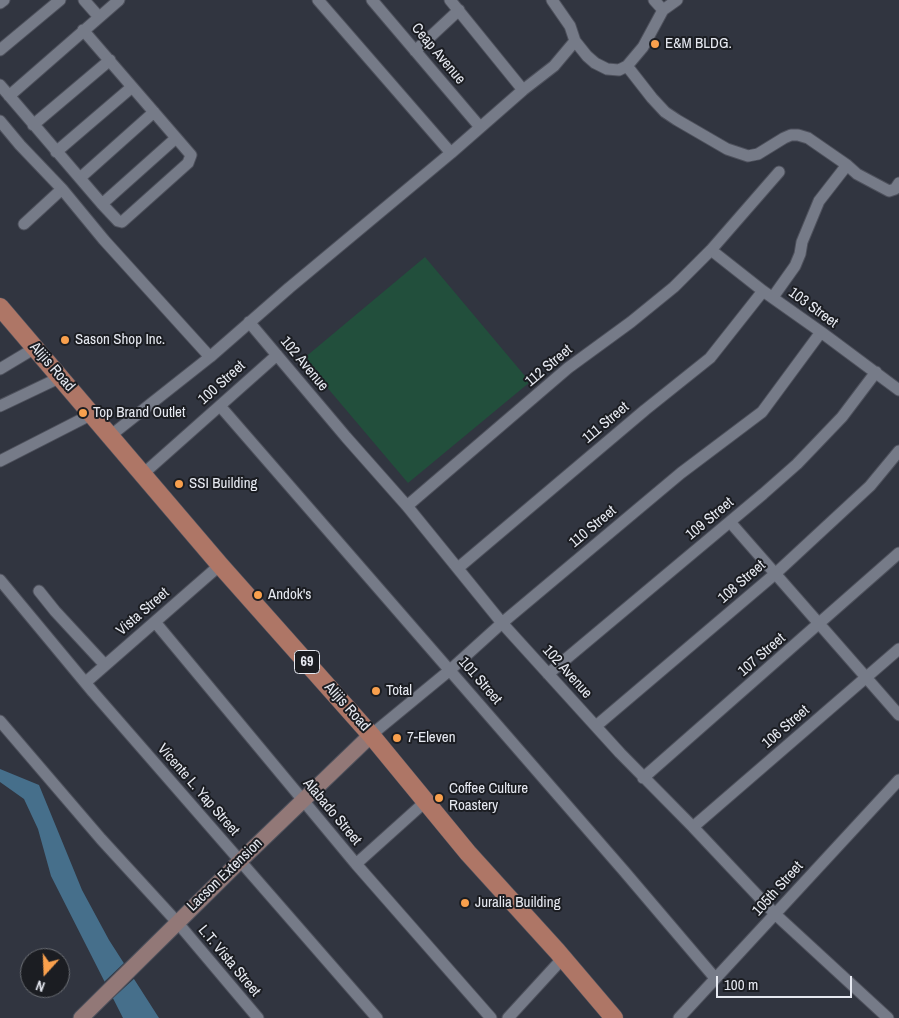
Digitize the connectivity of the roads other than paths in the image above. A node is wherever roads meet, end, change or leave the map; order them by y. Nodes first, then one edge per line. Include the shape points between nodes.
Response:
1 (4, 0) edge
2 (60, 0) edge
3 (84, 0) edge
4 (119, 0) edge
5 (318, 0) edge
6 (372, 0) edge
7 (450, 0) edge
8 (552, 0) edge
9 (654, 0) edge
10 (677, 0) edge
11 (0, 4) edge
12 (459, 10) junction
13 (663, 10) junction
14 (99, 17) junction
15 (83, 30) junction
16 (575, 41) junction
17 (0, 50) edge
18 (415, 51) junction
19 (110, 60) junction
20 (628, 66) junction
21 (132, 87) junction
22 (523, 90) junction
23 (3, 91) edge
24 (154, 112) junction
25 (0, 121) edge
26 (33, 125) junction
27 (480, 127) junction
28 (176, 138) junction
29 (56, 152) junction
30 (451, 153) junction
31 (846, 165) junction
32 (779, 172) dead end
33 (80, 178) junction
34 (899, 183) edge
35 (62, 189) junction
36 (102, 204) junction
37 (24, 224) dead end
38 (711, 250) junction
39 (768, 294) junction
40 (0, 307) edge
41 (250, 322) junction
42 (821, 332) junction
43 (35, 348) junction
44 (277, 355) junction
45 (210, 357) junction
46 (0, 369) edge
47 (876, 372) junction
48 (61, 377) junction
49 (899, 390) edge
50 (0, 406) edge
51 (220, 406) junction
52 (92, 414) junction
53 (110, 436) junction
54 (899, 451) edge
55 (0, 461) edge
56 (143, 474) junction
57 (407, 506) junction
58 (730, 522) junction
59 (899, 553) edge
60 (220, 564) junction
61 (458, 568) junction
62 (775, 574) junction
63 (0, 580) edge
64 (39, 591) dead end
65 (155, 622) junction
66 (502, 622) junction
67 (819, 625) junction
68 (899, 649) edge
69 (106, 665) junction
70 (450, 670) junction
71 (548, 674) junction
72 (865, 678) junction
73 (86, 682) junction
74 (899, 715) edge
75 (0, 720) edge
76 (596, 726) junction
77 (371, 735) junction
78 (643, 778) junction
79 (899, 780) edge
80 (303, 800) junction
81 (425, 802) junction
82 (694, 827) junction
83 (240, 861) junction
84 (356, 864) junction
85 (776, 914) junction
86 (177, 922) junction
87 (563, 958) junction
88 (715, 978) junction
89 (81, 1018) edge
90 (258, 1018) edge
91 (376, 1018) edge
92 (491, 1018) edge
93 (508, 1018) edge
94 (614, 1018) edge
95 (679, 1018) edge
96 (888, 1018) edge

1 - 11 street
2 - 17 street
3 - 14 street
4 - 14 street
5 - 30 street
6 - 18 street, Ceap Avenue
7 - 12 street
8 - 16 street via 570,26
9 - 13 street
10 - 13 street
12 - 18 street
12 - 22 street
13 - 20 street via 643,47
14 - 15 street
15 - 19 street
15 - 23 street
16 - 20 street via 595,63 607,69 619,70
16 - 22 street via 554,66
18 - 27 street, Ceap Avenue
19 - 21 street
19 - 26 street
20 - 31 street via 665,112 727,149 748,156 758,154 798,134
21 - 24 street
21 - 29 street
22 - 27 street
23 - 26 street
24 - 28 street
24 - 33 street
25 - 35 street
26 - 29 street
27 - 30 street
28 - 36 street
28 - 36 street via 191,155 188,163 122,222
29 - 33 street
30 - 41 street
31 - 34 street via 889,191
31 - 39 street, 111 Street via 819,201 795,266
32 - 38 street, 112 Street
33 - 36 street
35 - 37 street
35 - 45 street
38 - 39 street, 103 Street
38 - 57 street, 112 Street via 674,287 568,368
39 - 42 street, 103 Street
39 - 61 street, 111 Street via 710,358
40 - 43 main road, Alijis Road / 69
41 - 44 street, 102 Avenue
41 - 45 street
42 - 47 street, 103 Street
42 - 66 street, 110 Street via 762,412 681,472
43 - 46 street
43 - 48 main road, Alijis Road / 69
44 - 51 street, 100 Street
44 - 57 street, 102 Avenue
45 - 53 street
47 - 49 street, 103 Street
47 - 58 street, 109 Street via 827,434
48 - 50 street
48 - 52 main road, Alijis Road / 69
51 - 56 street, 100 Street
51 - 70 street, 101 Street
52 - 53 main road, Alijis Road / 69
52 - 55 street
53 - 56 main road, Alijis Road / 69
54 - 62 street, 108 Street via 870,486
56 - 60 main road, Alijis Road / 69
57 - 61 street, 102 Avenue
58 - 62 street
58 - 71 street, 109 Street
59 - 67 street, 107 Street
60 - 65 street, Vista Street
60 - 77 main road, Alijis Road / 69
61 - 66 street, 102 Avenue
62 - 67 street
62 - 76 street, 108 Street
63 - 73 street, Vicente L. Yap Street
64 - 69 street
65 - 69 street, Vista Street
65 - 80 street, Alabado Street
66 - 70 street, 110 Street
66 - 71 street, 102 Avenue
67 - 72 street
67 - 78 street, 107 Street
68 - 72 street, 106 Street
69 - 73 street, Vista Street
70 - 77 street, 110 Street
70 - 88 street, 101 Street
71 - 76 street, 102 Avenue
72 - 74 street
72 - 82 street, 106 Street
73 - 83 street, Vicente L. Yap Street
75 - 86 street, L.T. Vista Street
76 - 78 street, 102 Avenue
77 - 80 main road, Lacson Extension
77 - 81 main road, Alijis Road / 69
78 - 82 street, 102 Avenue
79 - 85 street, 105th Street
80 - 83 main road, Lacson Extension
80 - 84 street, Alabado Street
81 - 84 street
81 - 87 main road, Alijis Road / 69
82 - 85 street, 102 Avenue
83 - 86 main road, Lacson Extension
83 - 91 street, Vicente L. Yap Street
84 - 92 street, Alabado Street
85 - 88 street, 105th Street
85 - 96 street, 102 Avenue
86 - 89 main road, Lacson Extension
86 - 90 street, L.T. Vista Street
87 - 93 street
87 - 94 main road, Alijis Road / 69
88 - 95 street, 105th Street

